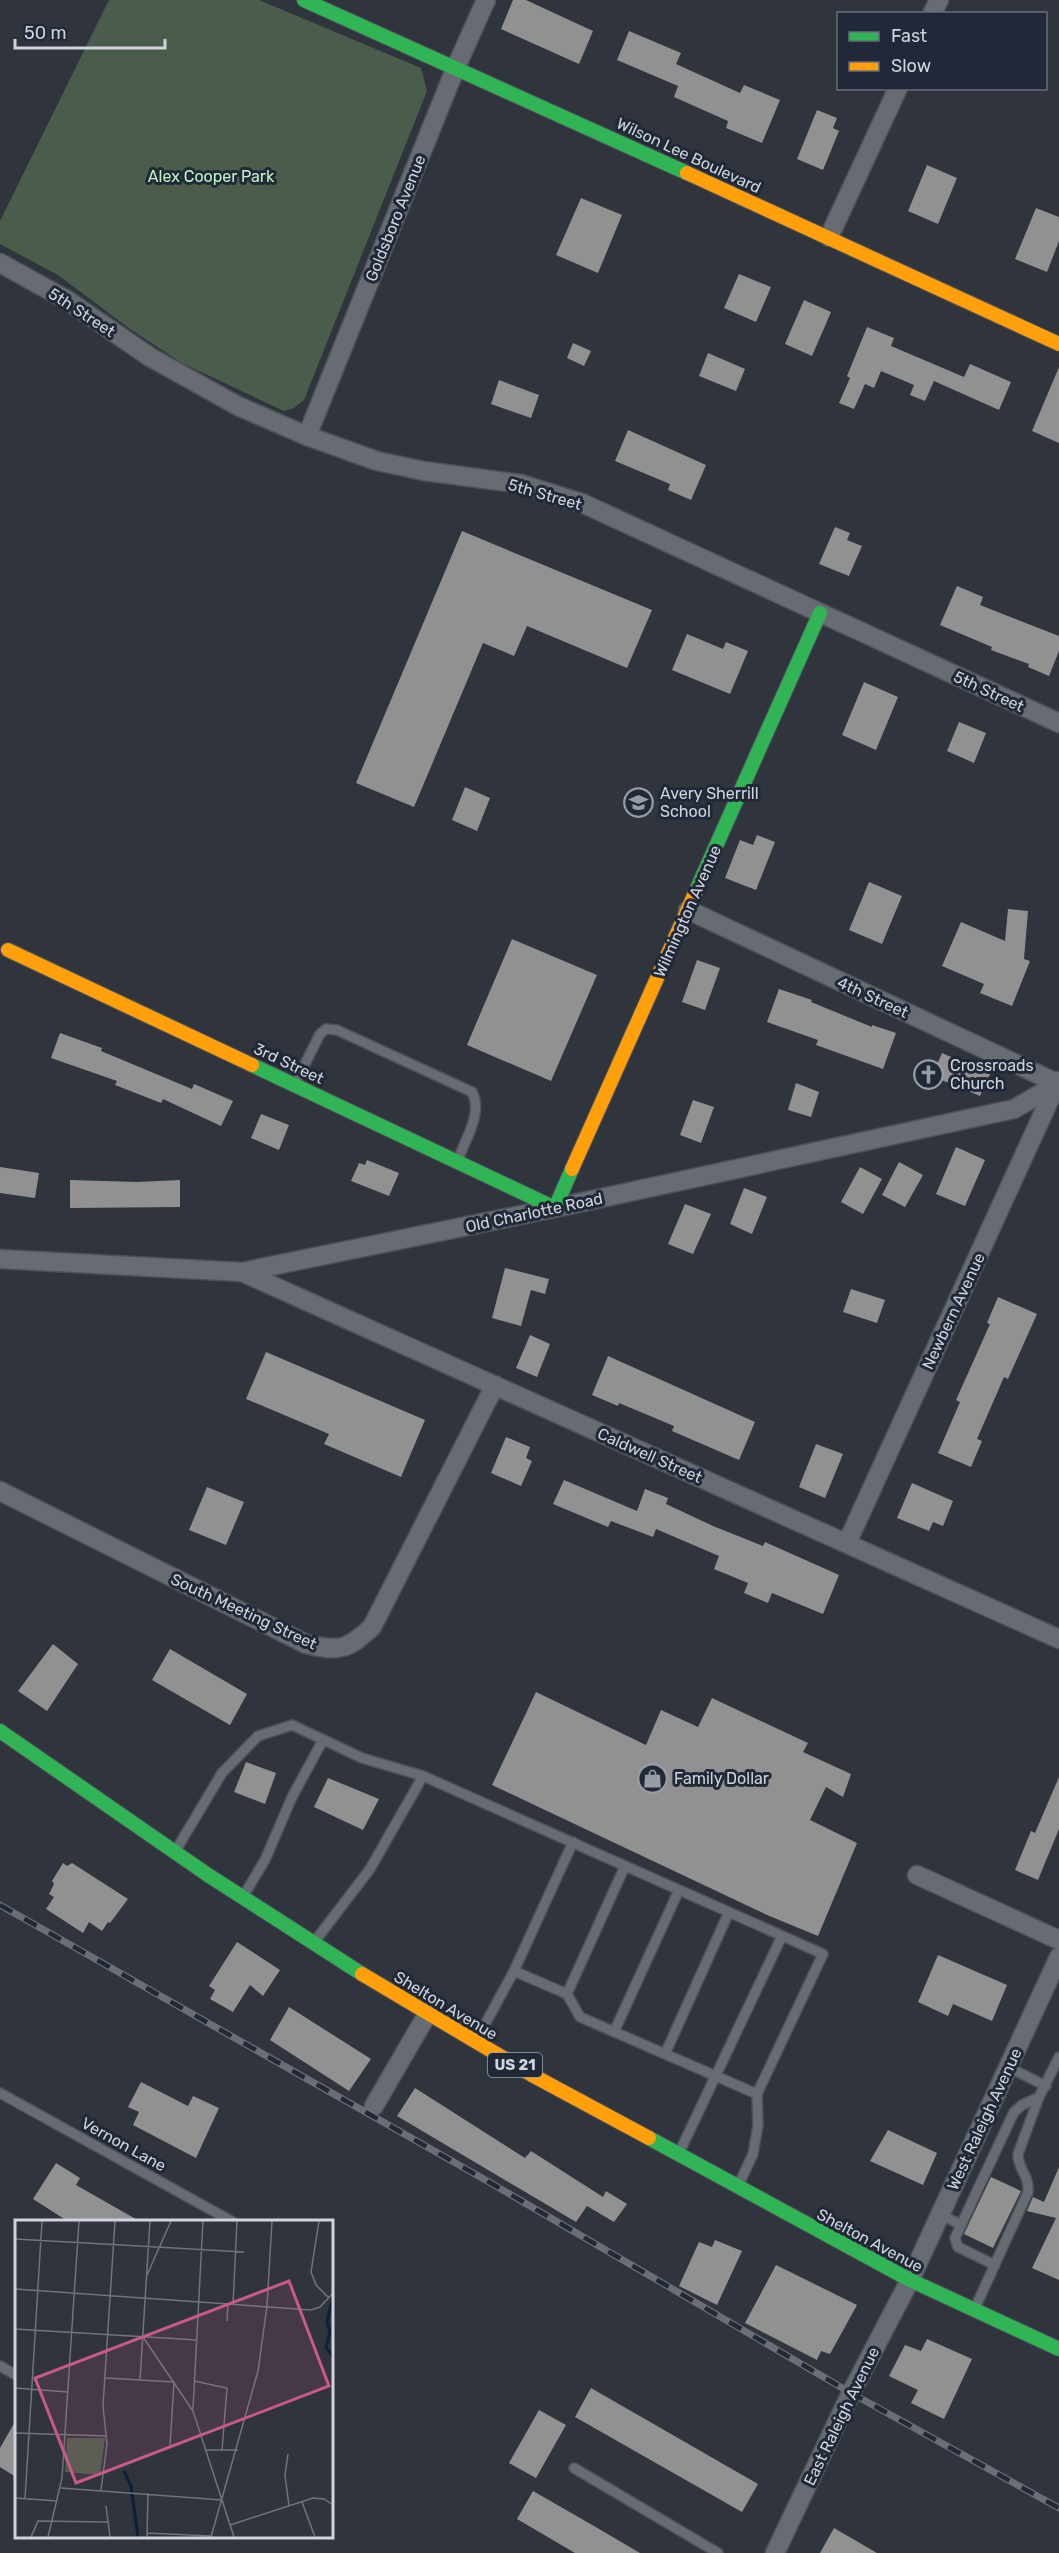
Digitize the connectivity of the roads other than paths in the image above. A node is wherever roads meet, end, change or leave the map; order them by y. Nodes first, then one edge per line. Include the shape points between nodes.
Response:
1 (304, 0) edge
2 (486, 0) edge
3 (456, 67) junction
4 (897, 90) edge
5 (829, 237) junction
6 (0, 263) edge
7 (1059, 344) edge
8 (307, 436) junction
9 (820, 614) junction
10 (1059, 723) edge
11 (688, 910) junction
12 (8, 950) dead end
13 (1058, 1083) edge
14 (295, 1084) junction
15 (457, 1161) junction
16 (555, 1208) junction
17 (0, 1259) edge
18 (242, 1272) junction
19 (495, 1385) junction
20 (0, 1491) edge
21 (847, 1543) junction
22 (1059, 1639) edge
23 (0, 1731) edge
24 (324, 1740) junction
25 (423, 1776) junction
26 (573, 1842) junction
27 (175, 1852) junction
28 (625, 1866) junction
29 (917, 1875) dead end
30 (679, 1890) junction
31 (243, 1897) junction
32 (729, 1912) junction
33 (782, 1936) junction
34 (1059, 1940) edge
35 (314, 1942) junction
36 (1059, 1957) edge
37 (514, 1971) junction
38 (1052, 1988) edge
39 (567, 1994) junction
40 (428, 2013) junction
41 (614, 2032) junction
42 (476, 2042) junction
43 (665, 2054) junction
44 (1059, 2057) edge
45 (1008, 2067) junction
46 (717, 2077) junction
47 (1046, 2086) junction
48 (0, 2093) edge
49 (757, 2094) junction
50 (1039, 2097) junction
51 (374, 2106) dead end
52 (976, 2137) junction
53 (996, 2148) junction
54 (678, 2155) junction
55 (737, 2187) junction
56 (940, 2214) junction
57 (229, 2220) edge
58 (959, 2224) junction
59 (995, 2265) junction
60 (910, 2280) junction
61 (974, 2310) junction
62 (1058, 2345) edge
63 (0, 2366) edge
64 (15, 2374) edge
65 (574, 2468) dead end
66 (717, 2553) edge
67 (774, 2553) edge

1 - 3 street, Wilson Lee Boulevard
2 - 3 street, Goldsboro Avenue
3 - 5 street, Wilson Lee Boulevard
3 - 8 street, Goldsboro Avenue
4 - 5 street
5 - 7 street, Wilson Lee Boulevard
6 - 8 street, 5th Street via 67,300 150,357 238,406
8 - 9 street, 5th Street via 377,461 521,484 582,503
9 - 10 street, 5th Street
9 - 11 street, Wilmington Avenue
11 - 13 street, 4th Street
11 - 16 street, Wilmington Avenue
12 - 14 street, 3rd Street
13 - 16 street, Old Charlotte Road via 1014,1109
13 - 21 street, Newbern Avenue
14 - 15 street, 3rd Street
14 - 15 lane via 326,1029 337,1030 472,1092 477,1101 476,1113
15 - 16 street, 3rd Street
16 - 18 street, Old Charlotte Road
17 - 18 street, Old Charlotte Road
18 - 19 street, Caldwell Street
19 - 20 street, South Meeting Street via 372,1627 354,1644 330,1650 306,1644
19 - 21 street, Caldwell Street
21 - 22 street, Caldwell Street
23 - 27 street, Shelton Avenue / US 21
24 - 25 lane via 362,1758
24 - 27 lane via 292,1725 258,1736 222,1773
24 - 31 lane
25 - 26 lane
25 - 35 lane via 370,1869
26 - 28 lane
26 - 37 lane
27 - 31 street, Shelton Avenue / US 21
28 - 30 lane
28 - 39 lane
29 - 34 street
30 - 32 lane
30 - 41 lane
31 - 35 street, Shelton Avenue / US 21
32 - 33 lane
32 - 43 lane
33 - 46 lane
33 - 49 lane via 823,1954
35 - 40 street, Shelton Avenue / US 21
36 - 38 street, West Raleigh Avenue
37 - 39 lane
37 - 42 lane
38 - 45 street, West Raleigh Avenue
39 - 41 lane via 580,2017
40 - 42 street, Shelton Avenue / US 21
40 - 51 street
41 - 43 lane
42 - 54 street, Shelton Avenue / US 21
43 - 46 lane
44 - 47 lane
45 - 47 lane
45 - 52 street, West Raleigh Avenue
46 - 49 lane
46 - 54 lane
47 - 50 lane
48 - 57 lane, Vernon Lane
49 - 55 lane via 758,2125 753,2154
50 - 53 lane via 1014,2112
50 - 59 lane via 1018,2154 1028,2179 1028,2192
52 - 53 lane
52 - 56 street, West Raleigh Avenue
53 - 58 lane
54 - 55 street, Shelton Avenue / US 21
55 - 60 street, Shelton Avenue / US 21
56 - 58 lane
56 - 60 street, West Raleigh Avenue
58 - 59 lane via 955,2238 958,2247
59 - 61 lane
60 - 61 street, Shelton Avenue / US 21
60 - 67 street, East Raleigh Avenue
61 - 62 street, Shelton Avenue / US 21
63 - 64 lane
65 - 66 lane

